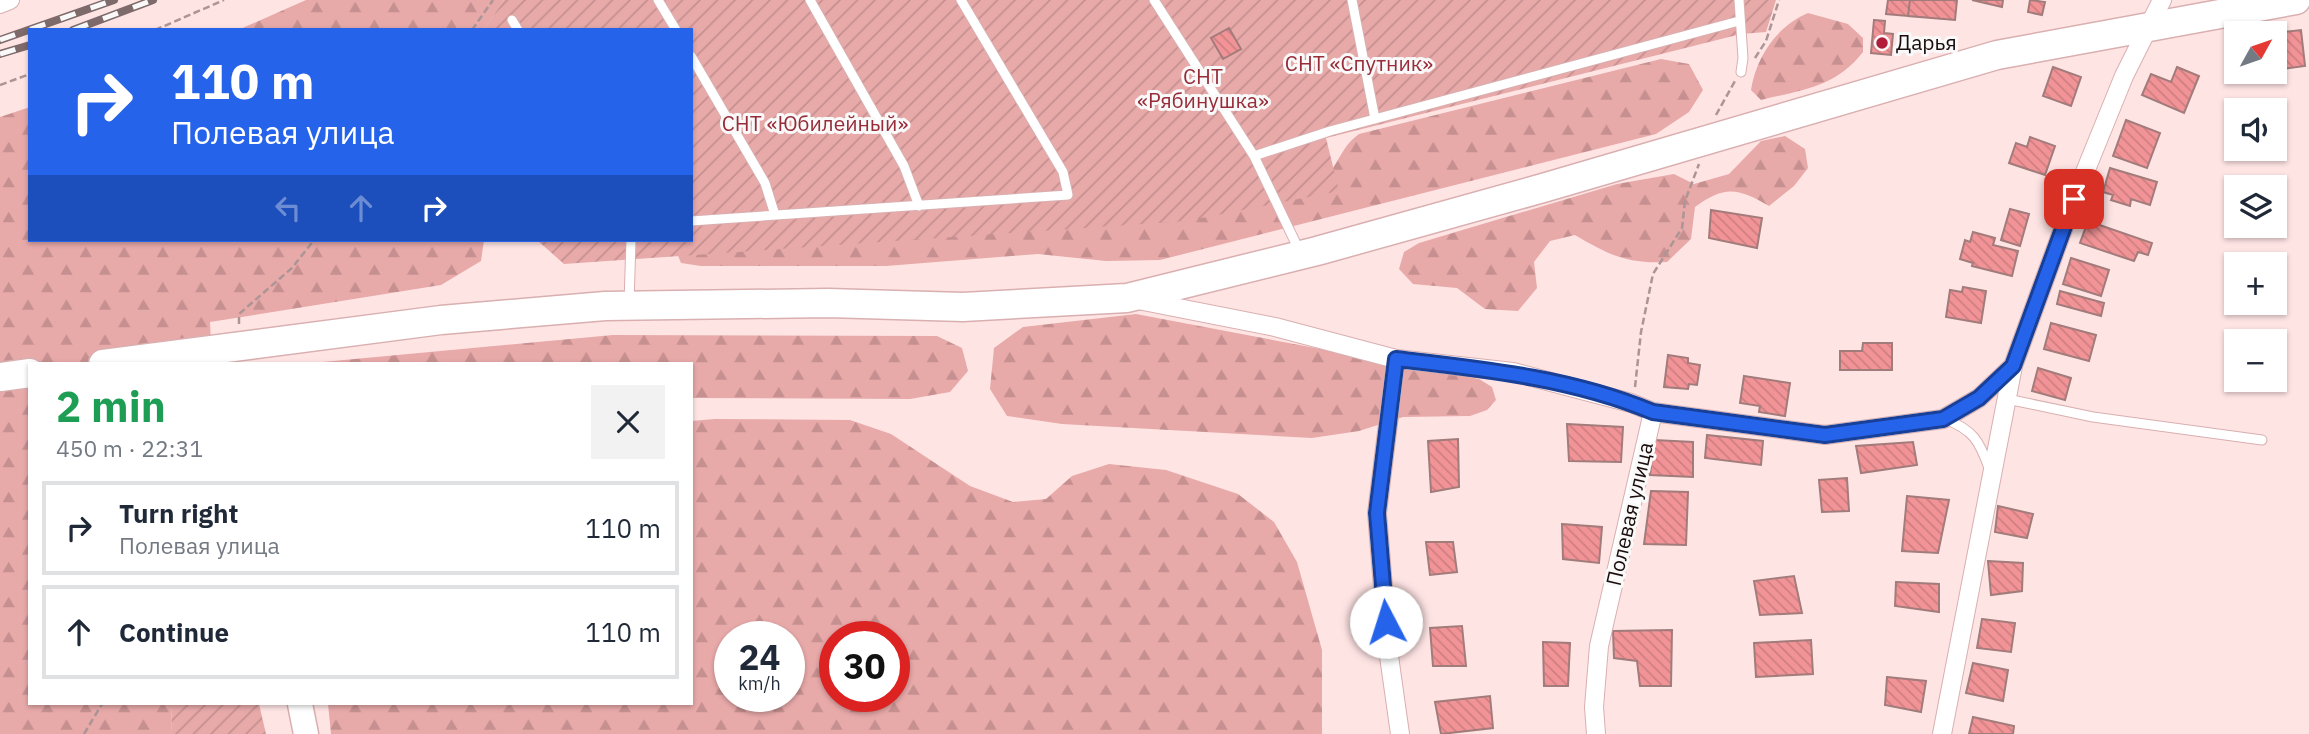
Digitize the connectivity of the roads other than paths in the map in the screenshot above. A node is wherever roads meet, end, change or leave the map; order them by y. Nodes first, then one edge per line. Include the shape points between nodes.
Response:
1 (10, 0) edge
2 (658, 0) edge
3 (810, 0) edge
4 (961, 0) edge
5 (1154, 0) edge
6 (1352, 0) edge
7 (1739, 0) edge
8 (2162, 0) edge
9 (2296, 0) edge
10 (0, 4) edge
11 (512, 20) dead end
12 (1739, 21) junction
13 (517, 28) edge
14 (675, 28) edge
15 (2147, 29) junction
16 (693, 59) edge
17 (1741, 72) dead end
18 (1375, 119) junction
19 (1254, 156) junction
20 (919, 206) junction
21 (775, 215) junction
22 (693, 221) edge
23 (631, 242) edge
24 (1301, 255) junction
25 (1127, 298) junction
26 (629, 306) junction
27 (241, 355) edge
28 (1396, 359) junction
29 (134, 362) edge
30 (2013, 366) junction
31 (28, 373) edge
32 (0, 377) edge
33 (2007, 399) junction
34 (1653, 412) junction
35 (1943, 419) junction
36 (2262, 440) dead end
37 (1992, 476) junction
38 (300, 705) edge
39 (306, 734) edge
40 (1400, 734) edge
41 (1596, 734) edge
42 (1942, 734) edge

1 - 10 street
2 - 14 lane
3 - 20 lane via 904,166
4 - 20 lane via 1063,172 1068,195
5 - 19 lane
6 - 18 lane
7 - 12 lane
8 - 15 street
9 - 15 main road
11 - 13 lane
12 - 17 lane
12 - 18 lane
15 - 24 main road via 1997,55 1707,142
15 - 30 street via 2074,199
16 - 21 lane via 765,183
18 - 19 lane
19 - 24 lane
20 - 21 lane
21 - 22 lane
23 - 26 lane
24 - 25 main road
25 - 26 main road via 963,307 828,303
25 - 28 street, Полевая улица via 1275,327
26 - 27 main road via 454,318
27 - 29 main road
28 - 34 street, Полевая улица via 1513,372
28 - 40 street via 1377,513
30 - 33 street
30 - 35 street via 1979,398
31 - 32 main road
33 - 36 lane via 2093,417
33 - 37 street
34 - 35 street via 1825,435
34 - 41 street, Полевая улица via 1599,646
35 - 37 lane via 1966,428 1982,447
37 - 42 street
38 - 39 street

